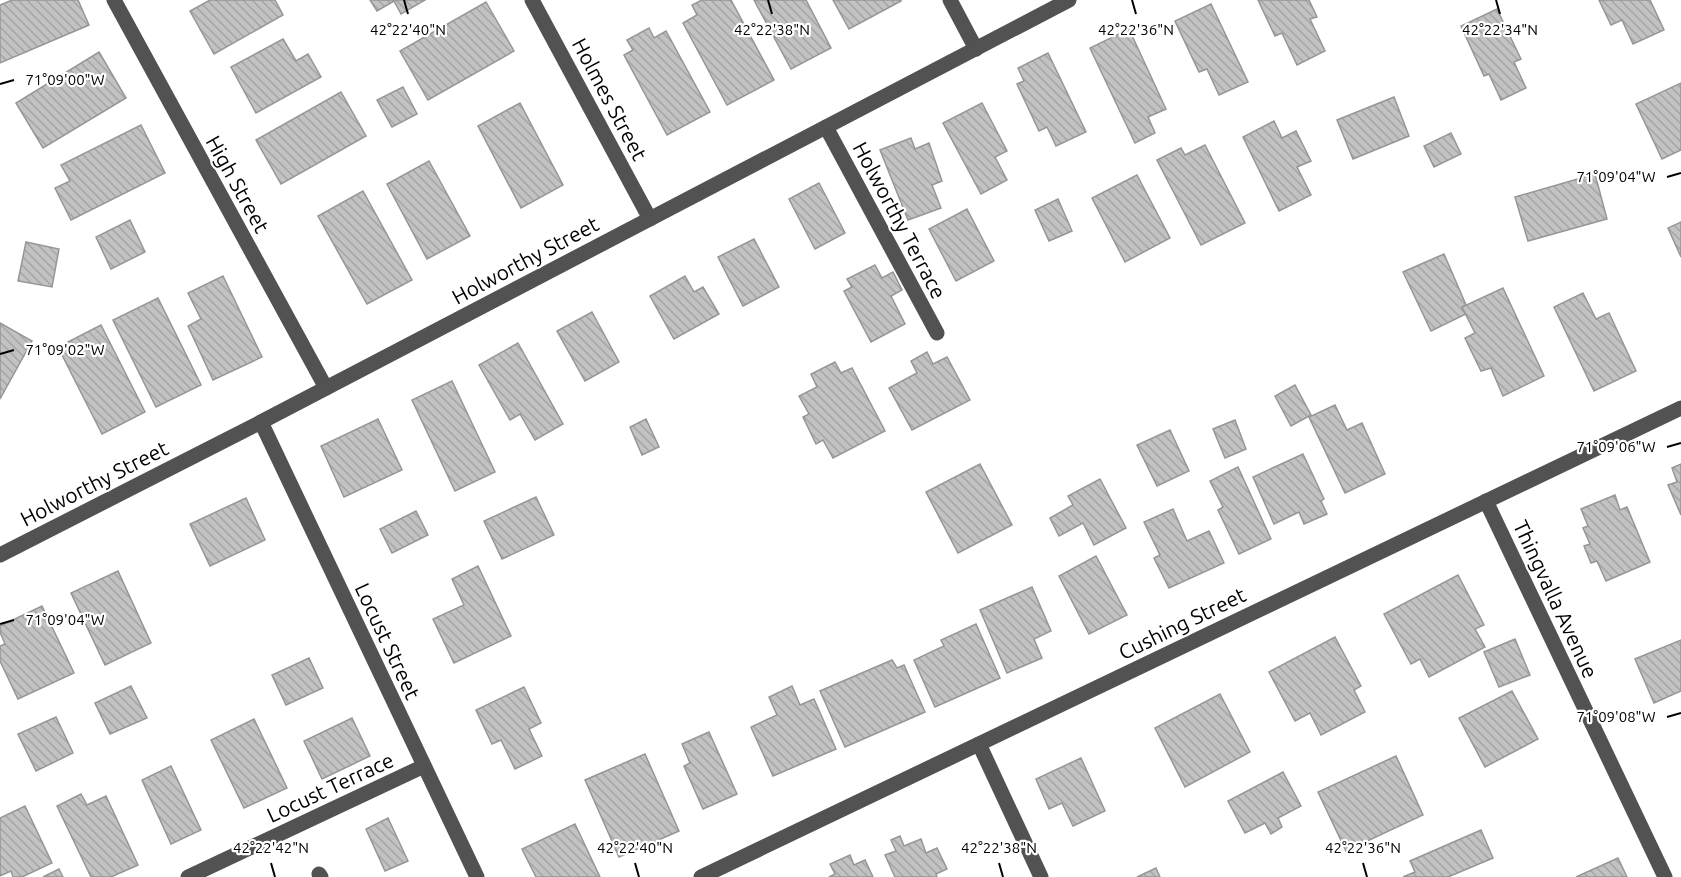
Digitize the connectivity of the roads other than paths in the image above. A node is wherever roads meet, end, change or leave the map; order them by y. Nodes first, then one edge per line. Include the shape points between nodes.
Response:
1 (114, 0) edge
2 (532, 0) edge
3 (950, 0) edge
4 (1069, 0) edge
5 (976, 49) junction
6 (826, 127) junction
7 (650, 219) junction
8 (937, 333) dead end
9 (326, 388) junction
10 (1681, 408) edge
11 (261, 422) junction
12 (1486, 501) junction
13 (2, 549) edge
14 (979, 744) junction
15 (424, 766) junction
16 (188, 877) edge
17 (477, 877) edge
18 (701, 877) edge
19 (1041, 877) edge
20 (1665, 877) edge

1 - 9 street, High Street
2 - 7 street, Holmes Street
3 - 5 street
4 - 5 street, Holworthy Street
5 - 6 street, Holworthy Street
6 - 7 street, Holworthy Street
6 - 8 street, Holworthy Terrace
7 - 9 street, Holworthy Street
9 - 11 street, Holworthy Street
10 - 12 street, Cushing Street
11 - 13 street, Holworthy Street
11 - 15 street, Locust Street
12 - 14 street, Cushing Street
12 - 20 street, Thingvalla Avenue
14 - 18 street, Cushing Street
14 - 19 street
15 - 16 street, Locust Terrace
15 - 17 street, Locust Street

